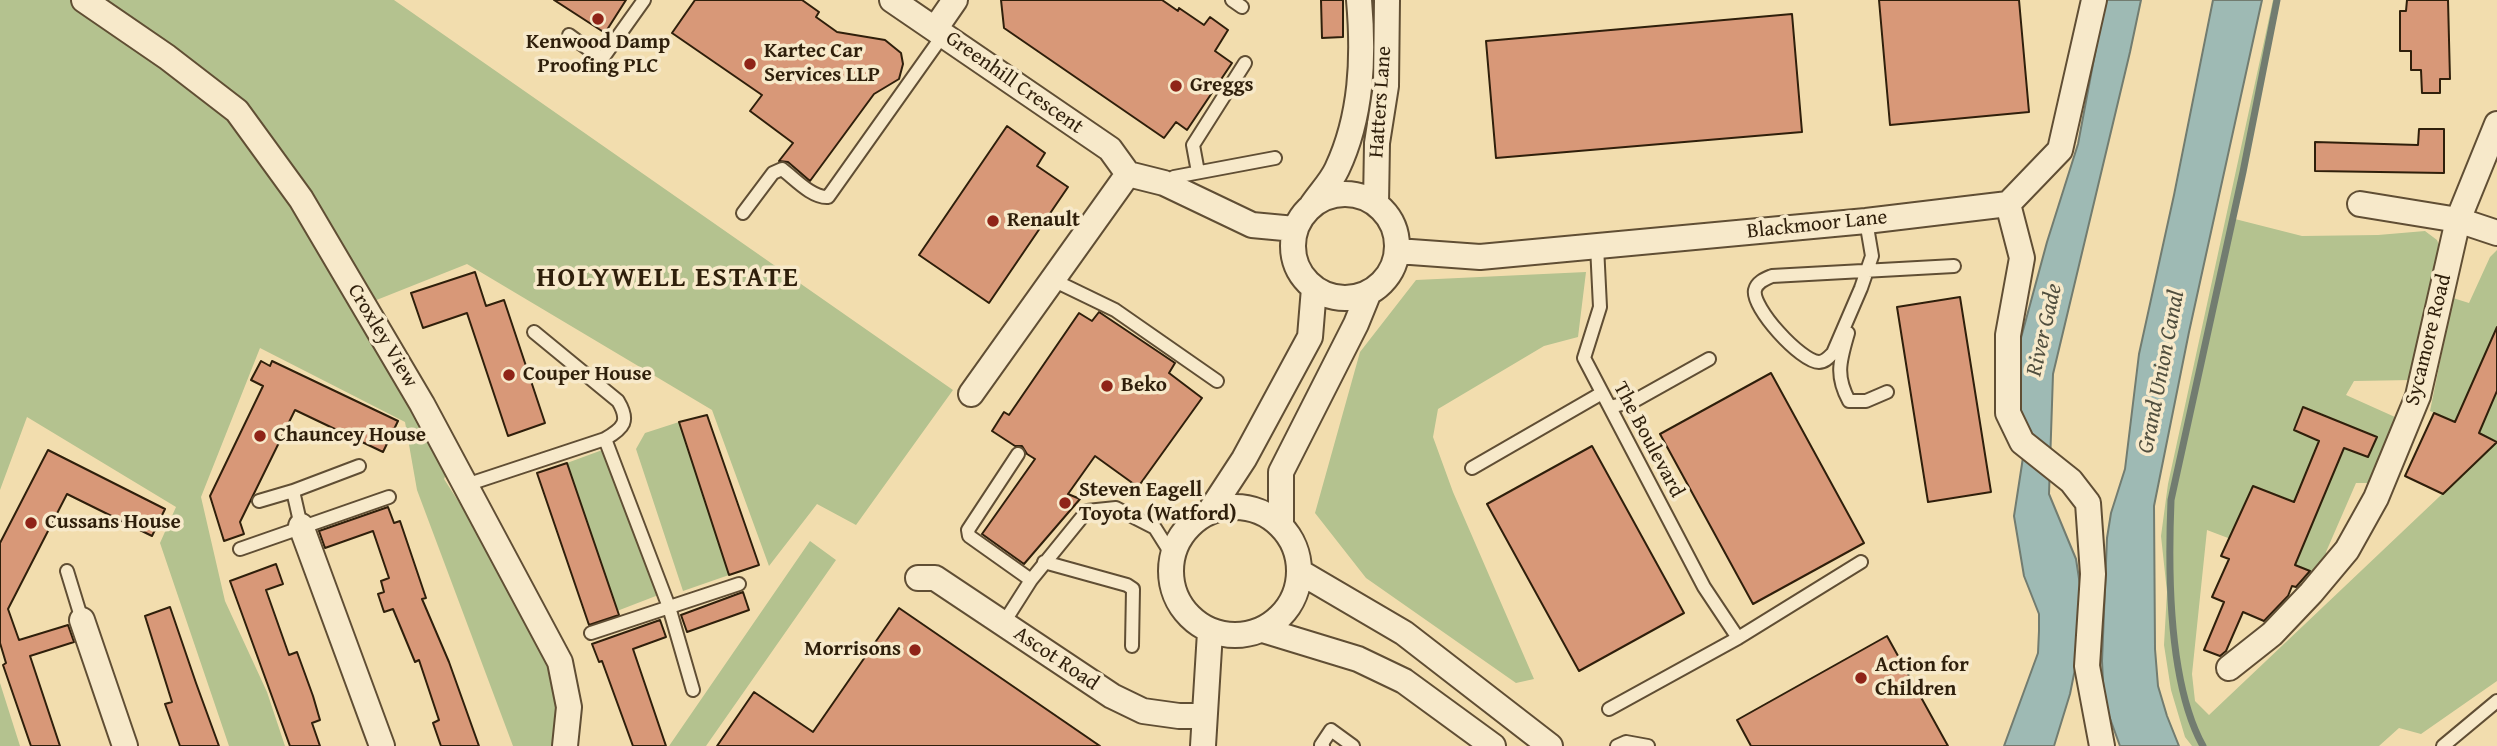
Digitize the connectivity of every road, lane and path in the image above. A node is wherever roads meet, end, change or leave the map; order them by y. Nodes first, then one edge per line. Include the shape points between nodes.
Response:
1 (84, 0) edge
2 (644, 0) edge
3 (892, 0) edge
4 (955, 0) edge
5 (1359, 0) edge
6 (1387, 0) edge
7 (2094, 0) edge
8 (939, 32) junction
9 (569, 35) dead end
10 (1245, 63) dead end
11 (2497, 124) edge
12 (1275, 158) dead end
13 (1198, 172) junction
14 (1128, 174) junction
15 (1164, 183) junction
16 (1376, 204) junction
17 (2008, 204) junction
18 (2360, 204) dead end
19 (1311, 205) junction
20 (743, 213) dead end
21 (2458, 220) junction
22 (1866, 221) junction
23 (1295, 229) junction
24 (2497, 233) edge
25 (1597, 246) junction
26 (1397, 251) junction
27 (1954, 266) dead end
28 (1866, 272) junction
29 (1053, 279) junction
30 (1314, 288) junction
31 (1861, 288) junction
32 (1369, 292) junction
33 (534, 332) dead end
34 (1709, 359) dead end
35 (1217, 381) dead end
36 (1887, 392) dead end
37 (1602, 393) junction
38 (971, 394) dead end
39 (1610, 407) junction
40 (605, 439) junction
41 (1018, 454) dead end
42 (359, 466) dead end
43 (1472, 468) dead end
44 (466, 485) junction
45 (293, 491) junction
46 (388, 497) dead end
47 (259, 502) dead end
48 (1210, 511) junction
49 (1281, 525) junction
50 (301, 526) junction
51 (240, 549) dead end
52 (1172, 555) junction
53 (1044, 562) junction
54 (1861, 562) dead end
55 (68, 571) dead end
56 (1300, 572) junction
57 (918, 578) dead end
58 (1031, 580) junction
59 (738, 584) dead end
60 (669, 607) junction
61 (82, 620) joint
62 (1003, 624) junction
63 (1263, 630) junction
64 (1210, 632) junction
65 (591, 633) dead end
66 (1738, 638) junction
67 (1132, 646) dead end
68 (2229, 668) dead end
69 (693, 690) dead end
70 (2497, 701) edge
71 (1609, 709) dead end
72 (1204, 716) junction
73 (125, 746) edge
74 (382, 746) edge
75 (565, 746) edge
76 (1203, 746) edge
77 (1323, 746) edge
78 (1353, 746) edge
79 (1493, 746) edge
80 (1550, 746) edge
81 (1617, 746) edge
82 (1648, 746) edge
83 (2102, 746) edge
84 (2443, 746) edge

1 - 44 street, Croxley View via 237,111 301,199
2 - 9 lane via 602,59
3 - 8 street, Greenhill Crescent
4 - 8 street
5 - 19 street via 1359,93 1336,171
6 - 16 street, Hatters Lane via 1386,86 1377,143
7 - 17 street via 2060,150
8 - 14 street, Greenhill Crescent via 1110,149
8 - 20 lane via 828,197 812,192 782,169 773,173
10 - 13 lane via 1193,145
11 - 21 street, Sycamore Road
12 - 13 lane
13 - 15 lane
14 - 15 street
14 - 29 street
15 - 23 street via 1252,225
16 - 19 street via 1339,193
16 - 26 street via 1391,220
17 - 22 street, Blackmoor Lane
17 - 83 street via 2022,258 2008,335 2008,413 2022,442 2071,481 2088,503 2093,575 2087,666
18 - 21 street
19 - 23 street
21 - 24 street
21 - 68 street, Sycamore Road via 2418,396 2376,498 2347,551 2311,593 2272,634
22 - 25 street, Blackmoor Lane
22 - 28 lane via 1872,256
23 - 30 street via 1295,261
25 - 26 street, Blackmoor Lane via 1480,257
25 - 37 lane, The Boulevard via 1600,307 1584,358
26 - 32 street via 1388,276
27 - 28 lane
28 - 31 lane
28 - 31 lane via 1772,276 1760,281 1755,295 1791,346 1804,358 1818,362 1833,353
29 - 35 lane via 1115,310
29 - 38 street
30 - 32 street via 1341,298
30 - 48 street via 1310,337 1244,459
31 - 36 lane via 1840,360 1840,385 1849,401 1866,401
32 - 49 street via 1281,472
33 - 40 lane via 618,401 625,420 620,430
34 - 39 lane via 1634,401
37 - 39 lane, The Boulevard
37 - 43 lane
39 - 66 lane, The Boulevard via 1704,587
40 - 44 lane
40 - 60 lane
41 - 58 lane via 968,530 969,536
42 - 45 lane
44 - 75 street, Croxley View via 560,662 569,707
45 - 47 lane
45 - 50 lane
46 - 50 lane
48 - 49 street via 1245,507
48 - 52 street via 1181,535
49 - 56 street via 1294,544
50 - 51 lane
50 - 74 street
52 - 53 lane via 1155,528 1116,508 1087,511
52 - 64 street via 1174,594 1185,613
53 - 58 lane
53 - 67 lane via 1133,589
54 - 66 lane
55 - 61 lane
56 - 63 street via 1290,605
56 - 80 street via 1404,633
57 - 62 street, Ascot Road via 935,578
58 - 62 lane
59 - 60 lane
60 - 65 lane
60 - 69 lane
61 - 73 street
62 - 72 street, Ascot Road via 1133,706
63 - 64 street via 1241,636
63 - 79 street via 1358,659 1404,681
64 - 72 street
66 - 71 lane
70 - 84 lane
72 - 76 street
77 - 78 lane via 1331,730
81 - 82 lane via 1626,742

